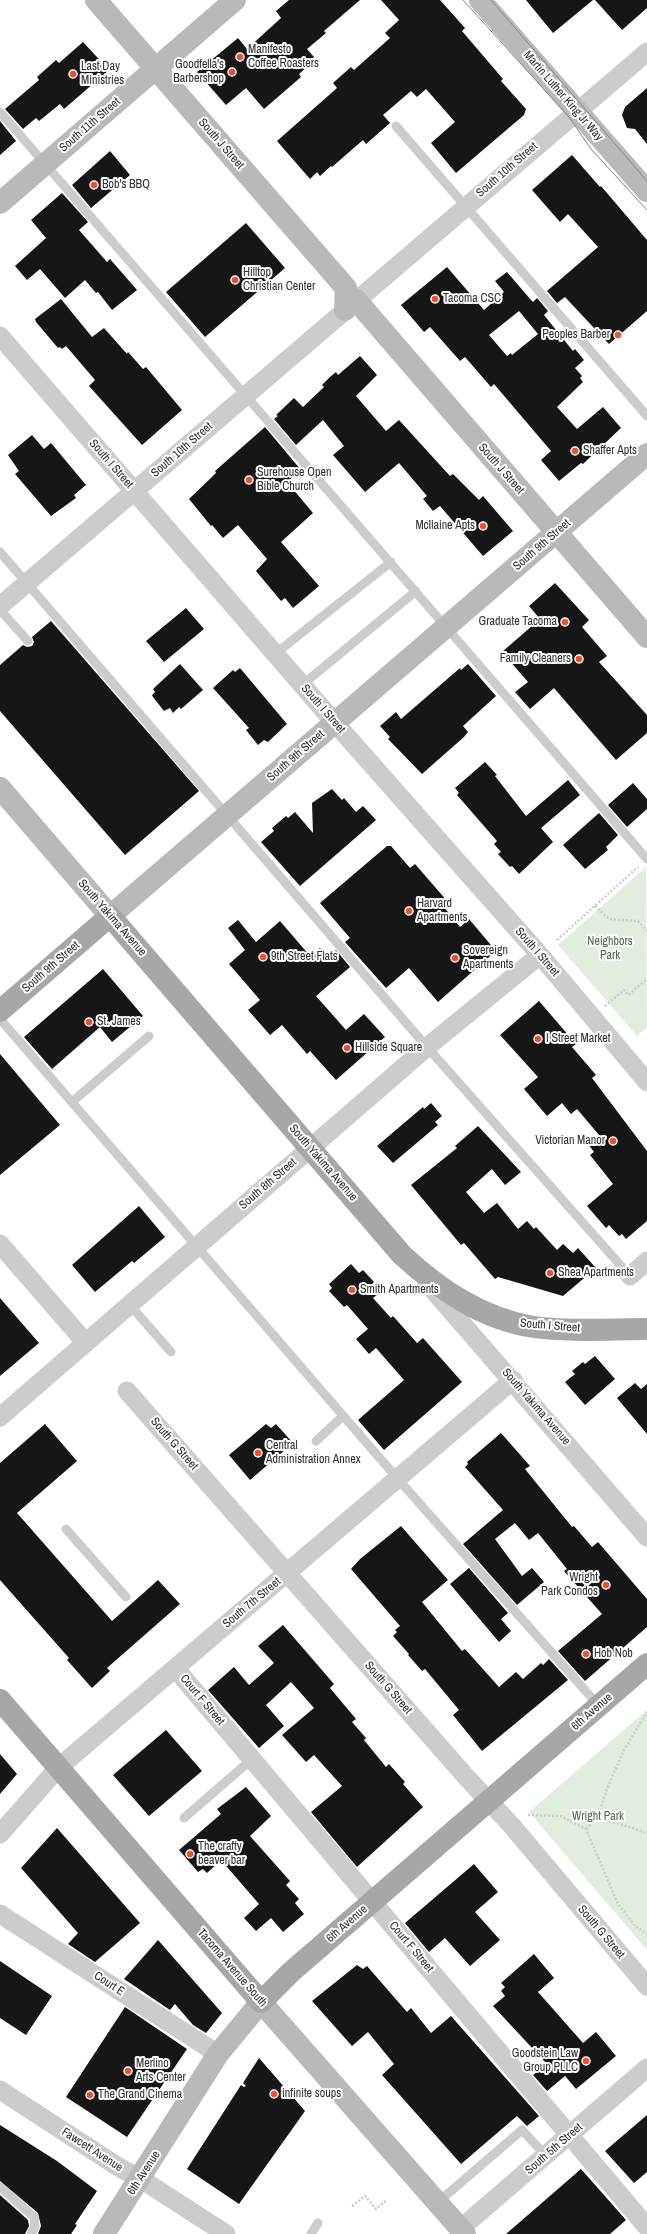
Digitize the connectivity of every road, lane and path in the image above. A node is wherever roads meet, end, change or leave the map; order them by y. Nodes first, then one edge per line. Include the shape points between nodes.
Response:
1 (96, 0) edge
2 (235, 0) edge
3 (480, 0) edge
4 (647, 52) edge
5 (155, 69) junction
6 (0, 112) edge
7 (576, 112) junction
8 (396, 126) dead end
9 (46, 164) junction
10 (647, 191) edge
11 (0, 203) edge
12 (465, 207) junction
13 (354, 297) junction
14 (0, 336) edge
15 (245, 396) junction
16 (647, 416) edge
17 (647, 454) edge
18 (135, 491) junction
19 (556, 532) junction
20 (0, 552) edge
21 (391, 562) junction
22 (27, 583) junction
23 (416, 591) junction
24 (0, 606) edge
25 (0, 610) edge
26 (447, 626) junction
27 (647, 637) edge
28 (28, 641) dead end
29 (275, 654) junction
30 (302, 685) junction
31 (335, 723) junction
32 (0, 788) edge
33 (227, 815) junction
34 (647, 859) edge
35 (595, 906) junction
36 (110, 916) junction
37 (647, 931) edge
38 (558, 940) dead end
39 (540, 955) junction
40 (647, 979) edge
41 (0, 1011) edge
42 (592, 1017) junction
43 (0, 1019) edge
44 (149, 1036) dead end
45 (427, 1047) junction
46 (647, 1082) edge
47 (72, 1102) junction
48 (310, 1148) junction
49 (0, 1244) edge
50 (197, 1246) junction
51 (402, 1255) junction
52 (647, 1261) edge
53 (630, 1276) joint
54 (129, 1304) junction
55 (647, 1329) edge
56 (85, 1342) junction
57 (171, 1352) dead end
58 (513, 1380) junction
59 (127, 1391) dead end
60 (344, 1416) junction
61 (0, 1417) edge
62 (316, 1441) dead end
63 (397, 1478) junction
64 (66, 1529) dead end
65 (647, 1537) edge
66 (287, 1573) junction
67 (126, 1596) dead end
68 (647, 1664) edge
69 (175, 1668) junction
70 (0, 1700) edge
71 (599, 1706) junction
72 (647, 1712) edge
73 (252, 1759) junction
74 (58, 1768) junction
75 (489, 1801) junction
76 (526, 1816) dead end
77 (598, 1817) junction
78 (184, 1818) dead end
79 (586, 1829) junction
80 (647, 1833) edge
81 (0, 1834) edge
82 (373, 1901) junction
83 (0, 1914) edge
84 (647, 1934) edge
85 (647, 1986) edge
86 (261, 2002) junction
87 (218, 2054) junction
88 (647, 2068) edge
89 (0, 2090) edge
90 (569, 2136) junction
91 (546, 2156) junction
92 (141, 2179) junction
93 (0, 2187) edge
94 (387, 2200) dead end
95 (437, 2203) junction
96 (352, 2206) dead end
97 (318, 2223) dead end
98 (647, 2227) edge
99 (463, 2231) edge
100 (31, 2234) edge
101 (104, 2234) edge
102 (226, 2234) edge
103 (312, 2234) edge

1 - 5 main road, South J Street
2 - 5 main road, South 11th Street
3 - 7 main road, Martin Luther King Jr Way
4 - 7 street, South 10th Street
5 - 9 main road, South 11th Street
5 - 13 main road, South J Street
6 - 9 lane
7 - 10 main road, Martin Luther King Jr Way
7 - 12 street, South 10th Street
8 - 12 lane
9 - 11 main road, South 11th Street
9 - 15 lane
12 - 13 street, South 10th Street
12 - 16 lane
13 - 15 street, South 10th Street
13 - 19 main road, South J Street
14 - 18 street, South I Street
15 - 18 street, South 10th Street
15 - 21 lane
17 - 19 main road, South 9th Street
18 - 22 street, South 10th Street
18 - 29 street, South I Street
19 - 26 main road, South 9th Street
19 - 27 main road, South J Street
20 - 22 lane
21 - 23 lane
21 - 29 lane
22 - 24 street, South 10th Street
22 - 33 lane
23 - 26 lane
23 - 30 lane
25 - 28 lane
26 - 31 main road, South 9th Street
26 - 34 lane
29 - 30 street, South I Street
30 - 31 street, South I Street
31 - 33 main road, South 9th Street
31 - 39 street, South I Street
32 - 36 main road, South Yakima Avenue
33 - 36 main road, South 9th Street
33 - 45 lane
34 - 35 path
35 - 37 path via 609,919 638,921
35 - 38 path
36 - 41 main road, South 9th Street
36 - 48 main road, South Yakima Avenue
39 - 42 street, South I Street
39 - 45 street, South 8th Street
40 - 42 path via 628,995 624,990
42 - 46 street, South I Street
43 - 47 lane
44 - 47 lane
45 - 48 street, South 8th Street
45 - 53 lane
47 - 50 lane
48 - 50 street, South 8th Street
48 - 51 main road, South Yakima Avenue
49 - 56 street
50 - 54 street, South 8th Street
50 - 60 lane
51 - 55 main road, South I Street via 452,1296 473,1308 515,1323 559,1329
51 - 58 street, South Yakima Avenue
52 - 53 street
54 - 56 street, South 8th Street
54 - 57 lane
56 - 61 street, South 8th Street
58 - 63 street, South 7th Street
58 - 65 street, South Yakima Avenue
59 - 66 street, South G Street
60 - 62 lane
60 - 63 lane
63 - 66 street, South 7th Street
63 - 71 lane
64 - 67 lane
66 - 69 street, South 7th Street
66 - 75 street, South G Street
68 - 71 main road, 6th Avenue
69 - 73 street, Court F Street
69 - 74 street, South 7th Street
70 - 74 main road, Tacoma Avenue South
71 - 75 main road, 6th Avenue
72 - 77 path via 623,1752
73 - 78 lane
73 - 82 street, Court F Street
74 - 81 street, South 7th Street
74 - 86 main road, Tacoma Avenue South
75 - 82 main road, 6th Avenue
75 - 85 street, South G Street
76 - 79 path via 561,1816
77 - 79 path
77 - 80 path
79 - 84 path via 618,1904 635,1926
82 - 86 main road, 6th Avenue via 291,1972
82 - 90 street, Court F Street
83 - 87 street, Court E
86 - 87 main road, 6th Avenue
86 - 95 main road, Tacoma Avenue South
87 - 92 main road, 6th Avenue
88 - 90 street, South 5th Street
89 - 92 street, Fawcett Avenue
90 - 91 street, South 5th Street
90 - 98 street, Court F Street
91 - 95 lane via 522,2130
91 - 99 street, South 5th Street
92 - 101 main road, 6th Avenue
92 - 102 street, Fawcett Avenue
93 - 100 lane via 34,2217 35,2227
94 - 96 path via 376,2209 365,2196
95 - 99 main road, Tacoma Avenue South
97 - 103 lane

